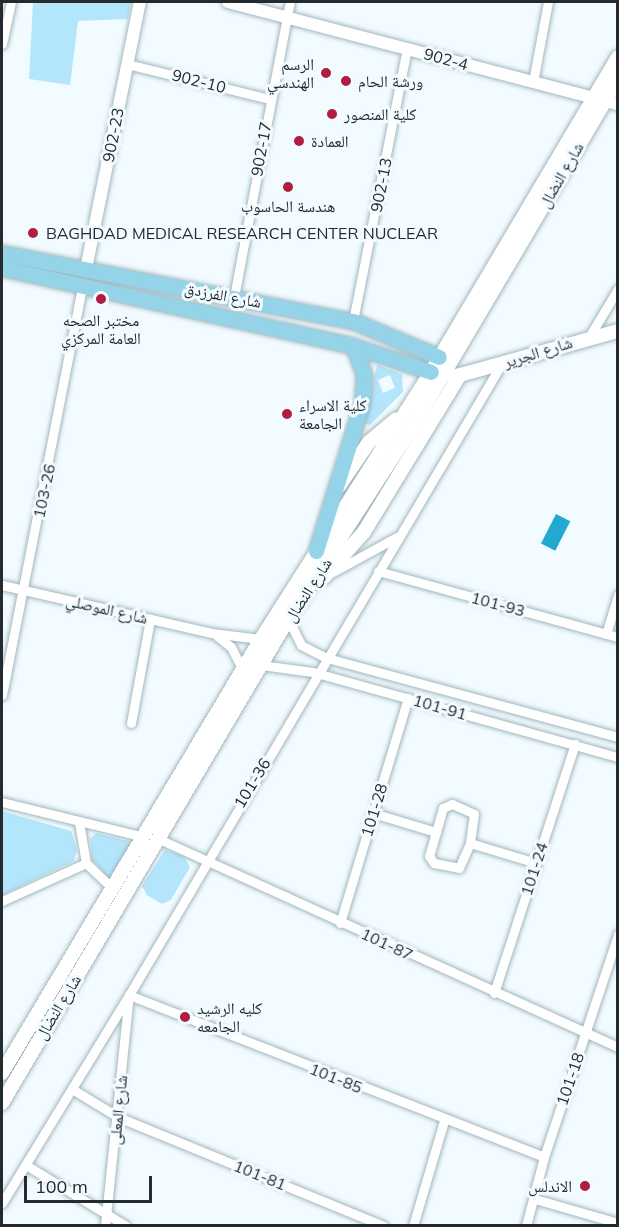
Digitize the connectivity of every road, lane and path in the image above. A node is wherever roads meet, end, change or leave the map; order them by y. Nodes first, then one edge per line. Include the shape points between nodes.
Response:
1 (11, 2) edge
2 (140, 2) edge
3 (228, 2) edge
4 (290, 2) edge
5 (548, 2) edge
6 (288, 17) junction
7 (2, 44) edge
8 (407, 49) junction
9 (618, 57) edge
10 (127, 64) junction
11 (618, 79) edge
12 (533, 82) junction
13 (270, 99) junction
14 (605, 101) edge
15 (2, 253) edge
16 (2, 268) edge
17 (86, 269) junction
18 (82, 286) junction
19 (618, 289) edge
20 (234, 297) junction
21 (353, 321) junction
22 (618, 331) edge
23 (590, 337) junction
24 (353, 346) junction
25 (502, 363) junction
26 (441, 367) junction
27 (460, 375) junction
28 (402, 415) junction
29 (391, 459) junction
30 (404, 467) junction
31 (334, 494) junction
32 (401, 534) junction
33 (316, 551) junction
34 (378, 571) junction
35 (325, 576) junction
36 (2, 585) edge
37 (310, 587) junction
38 (22, 590) junction
39 (618, 595) edge
40 (150, 619) junction
41 (288, 619) junction
42 (212, 633) junction
43 (606, 633) junction
44 (618, 637) edge
45 (261, 639) junction
46 (327, 658) junction
47 (261, 665) junction
48 (243, 671) junction
49 (318, 673) junction
50 (2, 695) edge
51 (408, 698) junction
52 (131, 723) dead end
53 (618, 737) edge
54 (575, 744) junction
55 (618, 757) edge
56 (2, 802) edge
57 (373, 813) junction
58 (79, 822) junction
59 (436, 832) junction
60 (144, 837) junction
61 (159, 839) junction
62 (470, 843) junction
63 (206, 861) junction
64 (86, 863) junction
65 (536, 863) junction
66 (111, 887) junction
67 (2, 901) edge
68 (339, 922) junction
69 (618, 934) edge
70 (494, 993) junction
71 (129, 995) junction
72 (585, 1034) junction
73 (618, 1047) edge
74 (2, 1073) edge
75 (72, 1089) junction
76 (2, 1103) edge
77 (118, 1117) junction
78 (444, 1121) junction
79 (544, 1157) junction
80 (26, 1165) junction
81 (535, 1199) junction
82 (2, 1203) edge
83 (106, 1221) edge
84 (618, 1223) edge
85 (126, 1226) edge
86 (384, 1226) edge
87 (413, 1226) edge
88 (526, 1226) edge

1 - 7 street
2 - 10 street, 902-23
3 - 6 street, 902-4
4 - 6 street, 902-17
5 - 12 street
6 - 8 street, 902-4
6 - 13 street, 902-17
8 - 12 street, 902-4
8 - 21 street, 902-13
9 - 14 main road, شارع النضال
10 - 13 street, 902-10
10 - 17 street, 902-23
11 - 14 main road, شارع النضال
12 - 14 street, 902-4
13 - 20 street, 902-17
14 - 26 main road, شارع النضال
15 - 17 main road, شارع الفرزدق
16 - 18 main road, شارع الفرزدق
17 - 20 main road, شارع الفرزدق
18 - 24 main road, شارع الفرزدق
18 - 38 street, 103-26
19 - 23 street
20 - 21 main road, شارع الفرزدق
21 - 26 main road, شارع الفرزدق
22 - 23 main road, شارع الجرير
23 - 25 main road, شارع الجرير
24 - 26 main road, شارع الفرزدق
24 - 31 main road via 364,374 362,403
25 - 27 main road, شارع الجرير
25 - 32 street, 101-36
26 - 27 main road, شارع الجرير
26 - 28 main road, شارع النضال
26 - 29 main road, شارع النضال
27 - 30 main road
28 - 31 main road via 369,442
28 - 33 main road, شارع النضال
29 - 30 main road
29 - 37 main road, شارع النضال
30 - 35 main road via 364,532
31 - 33 main road
32 - 34 street, 101-36
32 - 35 street
33 - 45 main road, شارع النضال
34 - 43 street, 101-93
34 - 46 street, 101-36
35 - 37 main road
36 - 38 street, شارع الموصلي
37 - 41 main road, شارع النضال
38 - 40 street, شارع الموصلي
38 - 50 street, 103-26
39 - 43 street
40 - 42 street, شارع الموصلي
40 - 52 street
41 - 46 street, 101-91 via 301,645
41 - 47 main road, شارع النضال
42 - 45 street, شارع الموصلي
42 - 48 street, شارع الموصلي via 231,646
43 - 44 street, 101-93
45 - 48 main road, شارع النضال
46 - 49 street, 101-36
46 - 53 street, 101-91
47 - 49 street, 101-91
47 - 61 main road, شارع النضال
48 - 60 main road, شارع النضال
49 - 51 street, 101-91
49 - 63 street, 101-36
51 - 54 street, 101-91
51 - 57 street, 101-28
54 - 55 street, 101-91
54 - 65 street, 101-24
56 - 58 street
57 - 59 street
57 - 68 street, 101-28
58 - 60 street
58 - 64 street
59 - 62 street via 429,855 434,863 459,868
59 - 62 street via 443,808 452,804 474,814
60 - 66 main road, شارع النضال
61 - 63 street, 101-87
61 - 76 main road, شارع النضال
62 - 65 street
63 - 68 street, 101-87
63 - 71 street, 101-36
64 - 66 street
64 - 67 street
65 - 70 street, 101-24
66 - 74 main road, شارع النضال
68 - 70 street, 101-87
69 - 72 street, 101-18
70 - 72 street, 101-87
71 - 75 street, 101-36
71 - 77 street, شارع المعلى
71 - 78 street, 101-85
72 - 73 street, 101-87
72 - 79 street, 101-18
75 - 77 street, 101-81
75 - 80 street, 101-36
77 - 83 street, شارع المعلى
77 - 86 street, 101-81
78 - 79 street, 101-85
78 - 87 street
79 - 81 street, 101-18
80 - 82 street, 101-36
80 - 83 street
81 - 84 street
81 - 88 street, 101-18
83 - 85 street

